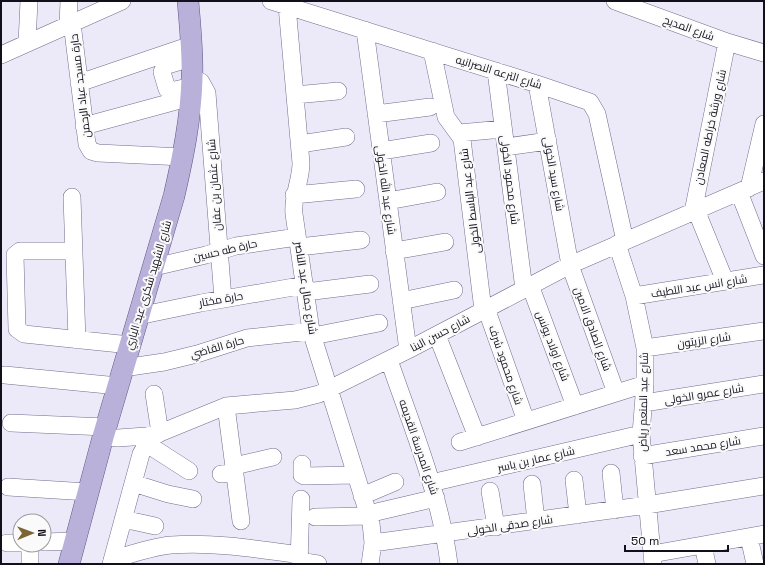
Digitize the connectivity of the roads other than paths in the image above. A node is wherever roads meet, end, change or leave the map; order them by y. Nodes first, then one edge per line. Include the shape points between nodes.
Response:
1 (29, 1) edge
2 (70, 1) edge
3 (122, 1) edge
4 (188, 1) edge
5 (615, 1) edge
6 (279, 3) edge
7 (104, 5) edge
8 (70, 24) junction
9 (365, 30) junction
10 (727, 42) junction
11 (27, 43) junction
12 (432, 51) junction
13 (764, 53) edge
14 (1, 54) edge
15 (496, 71) junction
16 (192, 73) junction
17 (79, 83) junction
18 (538, 84) junction
19 (338, 91) dead end
20 (295, 95) junction
21 (430, 107) dead end
22 (376, 114) junction
23 (764, 124) edge
24 (84, 126) junction
25 (503, 129) junction
26 (459, 133) junction
27 (346, 137) dead end
28 (548, 141) junction
29 (431, 143) dead end
30 (300, 144) junction
31 (506, 147) junction
32 (381, 151) junction
33 (183, 157) junction
34 (750, 187) edge
35 (356, 189) dead end
36 (437, 192) dead end
37 (294, 195) junction
38 (72, 198) dead end
39 (388, 201) junction
40 (694, 211) junction
41 (361, 240) dead end
42 (298, 242) junction
43 (445, 242) dead end
44 (621, 242) junction
45 (74, 251) junction
46 (219, 251) junction
47 (394, 251) junction
48 (764, 256) edge
49 (570, 265) junction
50 (154, 267) junction
51 (764, 275) edge
52 (725, 281) junction
53 (370, 284) dead end
54 (527, 287) junction
55 (305, 288) junction
56 (454, 290) dead end
57 (634, 296) junction
58 (223, 299) junction
59 (401, 301) junction
60 (484, 309) junction
61 (138, 316) junction
62 (379, 323) dead end
63 (764, 331) edge
64 (312, 333) junction
65 (437, 335) junction
66 (78, 340) junction
67 (130, 345) junction
68 (645, 348) junction
69 (408, 350) junction
70 (389, 360) junction
71 (5, 375) dead end
72 (121, 377) junction
73 (645, 384) junction
74 (764, 384) edge
75 (330, 390) junction
76 (616, 393) junction
77 (154, 394) dead end
78 (644, 403) junction
79 (226, 406) junction
80 (575, 406) junction
81 (526, 421) junction
82 (11, 423) dead end
83 (104, 432) junction
84 (160, 433) junction
85 (641, 434) junction
86 (764, 436) edge
87 (477, 437) junction
88 (460, 442) dead end
89 (147, 444) junction
90 (642, 456) junction
91 (273, 457) dead end
92 (302, 464) dead end
93 (189, 471) dead end
94 (230, 471) junction
95 (611, 473) dead end
96 (355, 474) junction
97 (574, 480) dead end
98 (395, 482) dead end
99 (133, 483) junction
100 (532, 484) dead end
101 (764, 486) edge
102 (8, 487) dead end
103 (434, 491) junction
104 (490, 491) dead end
105 (88, 492) junction
106 (362, 496) junction
107 (193, 499) dead end
108 (301, 499) dead end
109 (647, 505) junction
110 (615, 510) junction
111 (368, 515) junction
112 (578, 515) junction
113 (315, 517) dead end
114 (123, 519) junction
115 (241, 521) dead end
116 (536, 521) junction
117 (154, 526) dead end
118 (496, 527) junction
119 (445, 534) junction
120 (757, 536) edge
121 (75, 541) junction
122 (52, 542) edge
123 (373, 543) junction
124 (703, 544) junction
125 (30, 553) edge
126 (653, 559) edge
127 (299, 560) edge
128 (112, 562) edge
129 (30, 564) edge
130 (69, 564) edge
131 (318, 564) edge
132 (370, 564) edge
133 (449, 564) edge
134 (707, 564) edge
135 (755, 564) edge

1 - 11 street
2 - 8 street, حارة مسجد عباد الرحمن
3 - 7 street
4 - 16 main road, شارع الشهيد شكرى عبد الباري
5 - 10 street, شارع المديح
6 - 9 street, شارع الترعه النصرانيه
6 - 20 street, شارع جمال عبد الناصر
7 - 8 street
8 - 11 street
8 - 17 street, حارة مسجد عباد الرحمن
9 - 12 street, شارع الترعه النصرانيه
9 - 22 street, شارع عبد الله الخولى
10 - 13 street, شارع المديح
10 - 40 street, شارع ورشة خراطه المعادن
11 - 14 street
12 - 15 street, شارع الترعه النصرانيه
12 - 26 street, شارع عبد الباسط الخولى via 446,117
15 - 18 street, شارع الترعه النصرانيه
15 - 25 street, شارع محمود الخولى
16 - 17 street
16 - 24 street
16 - 33 main road, شارع الشهيد شكرى عبد الباري
16 - 46 street, شارع عثمان بن عفان via 207,92
17 - 24 street, حارة مسجد عباد الرحمن
18 - 28 street, شارع سيد الخولى
18 - 44 street, شارع الترعه النصرانيه via 586,100 595,110
19 - 20 street
20 - 30 street, شارع جمال عبد الناصر
21 - 22 street
22 - 32 street, شارع عبد الله الخولى
23 - 34 street
24 - 33 street, حارة مسجد عباد الرحمن via 87,144 94,152
25 - 26 street
25 - 31 street, شارع محمود الخولى
26 - 60 street, شارع عبد الباسط الخولى via 463,145
27 - 30 street
28 - 31 street
28 - 49 street, شارع سيد الخولى
29 - 32 street
30 - 37 street, شارع جمال عبد الناصر via 301,170
31 - 54 street, شارع محمود الخولى
32 - 39 street, شارع عبد الله الخولى
33 - 50 main road, شارع الشهيد شكرى عبد الباري
34 - 40 street, شارع حسن البنا
34 - 48 street
35 - 37 street
36 - 39 street
37 - 42 street, شارع جمال عبد الناصر via 293,208
38 - 45 street
39 - 47 street, شارع عبد الله الخولى
40 - 44 street, شارع حسن البنا
40 - 52 street
41 - 42 street, حارة طه حسين
42 - 46 street, حارة طه حسين via 246,244
42 - 55 street, شارع جمال عبد الناصر
43 - 47 street
44 - 49 street, شارع حسن البنا
44 - 57 street, شارع عبد المنعم رياض
45 - 66 street
45 - 66 street via 20,251 15,255 16,326 18,331 24,334
46 - 50 street, حارة طه حسين
46 - 58 street, شارع عثمان بن عفان
47 - 59 street, شارع عبد الله الخولى
49 - 54 street, شارع حسن البنا
49 - 76 street, شارع الصادق الامين
50 - 61 main road, شارع الشهيد شكرى عبد الباري
51 - 52 street, شارع انس عبد اللطيف
52 - 57 street, شارع انس عبد اللطيف
53 - 55 street, حارة مختار
54 - 60 street, شارع حسن البنا
54 - 80 street, شارع اولاد يونس
55 - 58 street, حارة مختار
55 - 64 street, شارع جمال عبد الناصر
56 - 59 street
57 - 68 street, شارع عبد المنعم رياض
58 - 61 street, حارة مختار
59 - 69 street, شارع عبد الله الخولى
60 - 65 street, شارع حسن البنا
60 - 81 street, شارع محمود شرف
61 - 67 main road, شارع الشهيد شكرى عبد الباري
62 - 64 street, حارة القاضي
63 - 68 street, شارع الزيتون
64 - 72 street, حارة القاضي via 247,338
64 - 75 street, شارع جمال عبد الناصر
65 - 69 street, شارع حسن البنا
65 - 87 street
66 - 67 street
67 - 72 main road, شارع الشهيد شكرى عبد الباري
68 - 73 street, شارع عبد المنعم رياض
69 - 70 street, شارع حسن البنا
70 - 75 street, شارع حسن البنا
70 - 103 street, شارع المدرسة القديمه
71 - 72 street, حارة القاضي
72 - 83 main road, شارع الشهيد شكرى عبد الباري
73 - 76 street
73 - 78 street, شارع عبد المنعم رياض
74 - 78 street, شارع عمرو الخولى
75 - 79 street, شارع حسن البنا via 295,400
75 - 96 street, شارع جمال عبد الناصر
76 - 80 street
77 - 84 street
78 - 85 street, شارع عبد المنعم رياض
79 - 84 street, شارع حسن البنا
79 - 94 street
80 - 81 street
81 - 87 street
82 - 83 street, شارع حسن البنا
83 - 84 street, شارع حسن البنا via 132,438
83 - 105 main road, شارع الشهيد شكرى عبد الباري
84 - 89 street
85 - 90 street, شارع عبد المنعم رياض
85 - 103 street, شارع عمار بن ياسر
86 - 90 street, شارع محمد سعد
87 - 88 street
89 - 93 street
89 - 99 street via 141,454
90 - 109 street, شارع عبد المنعم رياض
91 - 94 street
92 - 96 street via 304,476
94 - 115 street
95 - 110 street
96 - 106 street, شارع جمال عبد الناصر
97 - 112 street
98 - 106 street
99 - 107 street
99 - 114 street
100 - 116 street
101 - 109 street, شارع صدقى الخولى
102 - 105 street
103 - 111 street, شارع عمار بن ياسر
103 - 119 street, شارع المدرسة القديمه
104 - 118 street
105 - 121 main road, شارع الشهيد شكرى عبد الباري
106 - 111 street, شارع جمال عبد الناصر
108 - 127 street
109 - 110 street, شارع صدقى الخولى
109 - 126 street, شارع عبد المنعم رياض
110 - 112 street, شارع صدقى الخولى
111 - 113 street, شارع عمار بن ياسر
111 - 123 street, شارع جمال عبد الناصر
112 - 116 street, شارع صدقى الخولى
114 - 117 street
114 - 128 street
116 - 118 street, شارع صدقى الخولى
118 - 119 street, شارع صدقى الخولى
119 - 123 street, شارع صدقى الخولى
119 - 133 street, شارع المدرسة القديمه
120 - 124 street
120 - 135 street
121 - 122 street
121 - 130 main road, شارع الشهيد شكرى عبد الباري
123 - 132 street, شارع جمال عبد الناصر
124 - 126 street
124 - 134 street
125 - 129 street
127 - 128 street via 236,546 172,545 157,547
127 - 131 street

